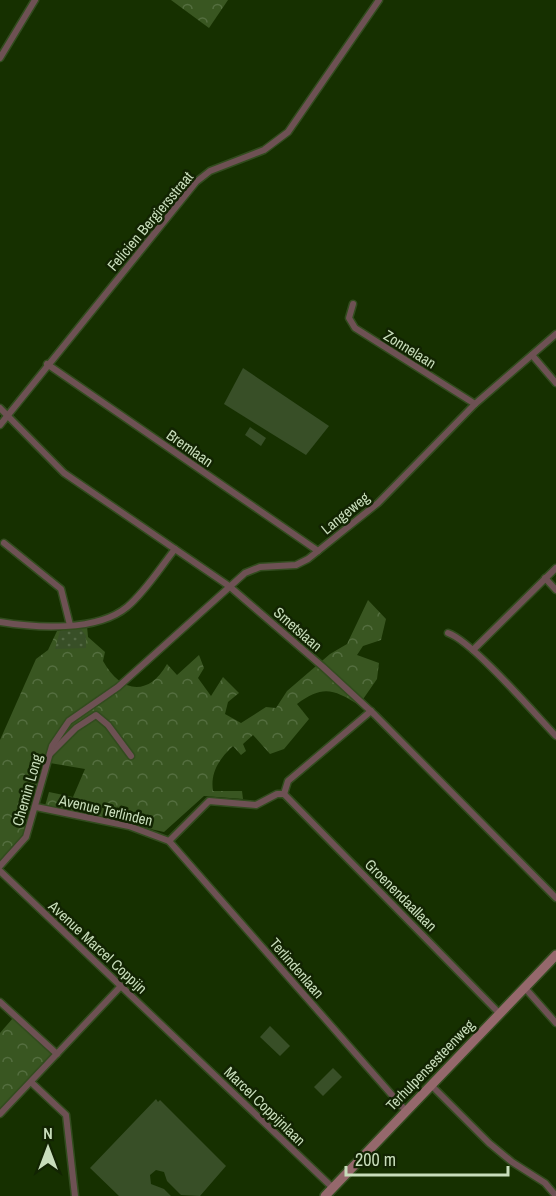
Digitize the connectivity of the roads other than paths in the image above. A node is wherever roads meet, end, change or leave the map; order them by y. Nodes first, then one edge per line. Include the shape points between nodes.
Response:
1 (35, 0) edge
2 (380, 0) edge
3 (0, 58) edge
4 (353, 304) dead end
5 (556, 334) edge
6 (532, 355) junction
7 (48, 364) junction
8 (556, 383) edge
9 (475, 404) junction
10 (0, 408) edge
11 (7, 416) junction
12 (0, 425) edge
13 (4, 543) dead end
14 (175, 549) junction
15 (318, 551) junction
16 (556, 568) edge
17 (545, 578) junction
18 (229, 586) junction
19 (556, 590) edge
20 (0, 622) edge
21 (70, 625) junction
22 (448, 633) dead end
23 (472, 650) junction
24 (130, 676) joint
25 (371, 711) junction
26 (556, 736) edge
27 (50, 754) junction
28 (131, 756) dead end
29 (284, 794) junction
30 (36, 807) junction
31 (169, 841) junction
32 (0, 866) edge
33 (0, 871) edge
34 (556, 898) edge
35 (556, 956) edge
36 (121, 986) junction
37 (525, 988) junction
38 (0, 1002) edge
39 (500, 1014) junction
40 (556, 1023) edge
41 (181, 1041) joint
42 (57, 1054) junction
43 (32, 1083) junction
44 (431, 1085) junction
45 (406, 1111) junction
46 (0, 1114) edge
47 (333, 1188) junction
48 (75, 1196) edge
49 (325, 1196) edge
50 (555, 1196) edge

1 - 3 street
2 - 7 street, Felicien Bergiersstraat via 288,132 264,150 210,171 195,182
4 - 9 street, Zonnelaan via 349,318 355,328
5 - 6 street, Langeweg
6 - 8 street
6 - 9 street, Langeweg
7 - 11 street, Felicien Bergiersstraat
7 - 15 street, Bremlaan
9 - 15 street, Langeweg via 378,503
10 - 11 street, Smetslaan
11 - 12 street, Felicien Bergiersstraat
11 - 14 street, Smetslaan via 64,473
13 - 21 street via 62,589
14 - 18 street, Smetslaan
14 - 21 street via 126,608 102,619
15 - 18 street, Langeweg via 296,565 251,569
16 - 17 street
17 - 19 street
17 - 23 street
18 - 24 street, Langeweg
18 - 25 street, Smetslaan
20 - 21 street via 30,627
22 - 23 street
23 - 26 street
24 - 27 street, Chemin Long via 75,715 59,734
25 - 29 street via 288,781
25 - 34 street, Smetslaan
27 - 28 street via 75,728 96,716 108,724
27 - 30 street, Chemin Long
29 - 31 street via 256,805 209,801
29 - 39 street, Groenendaallaan
30 - 31 street, Avenue Terlinden via 129,826
30 - 32 street, Chemin Long via 26,837
31 - 45 street, Terlindenlaan
33 - 36 street, Avenue Marcel Coppijn
35 - 37 main road, Terhulpensesteenweg
36 - 41 street, Avenue Marcel Coppijn
36 - 42 street
37 - 39 main road, Terhulpensesteenweg
37 - 40 street
38 - 42 street
39 - 44 main road, Terhulpensesteenweg
41 - 47 street, Marcel Coppijnlaan
42 - 43 street
43 - 46 street
43 - 48 street via 66,1115
44 - 45 main road, Terhulpensesteenweg
44 - 50 street via 489,1143 545,1183
45 - 47 main road, Terhulpensesteenweg
47 - 49 main road, Terhulpensesteenweg

